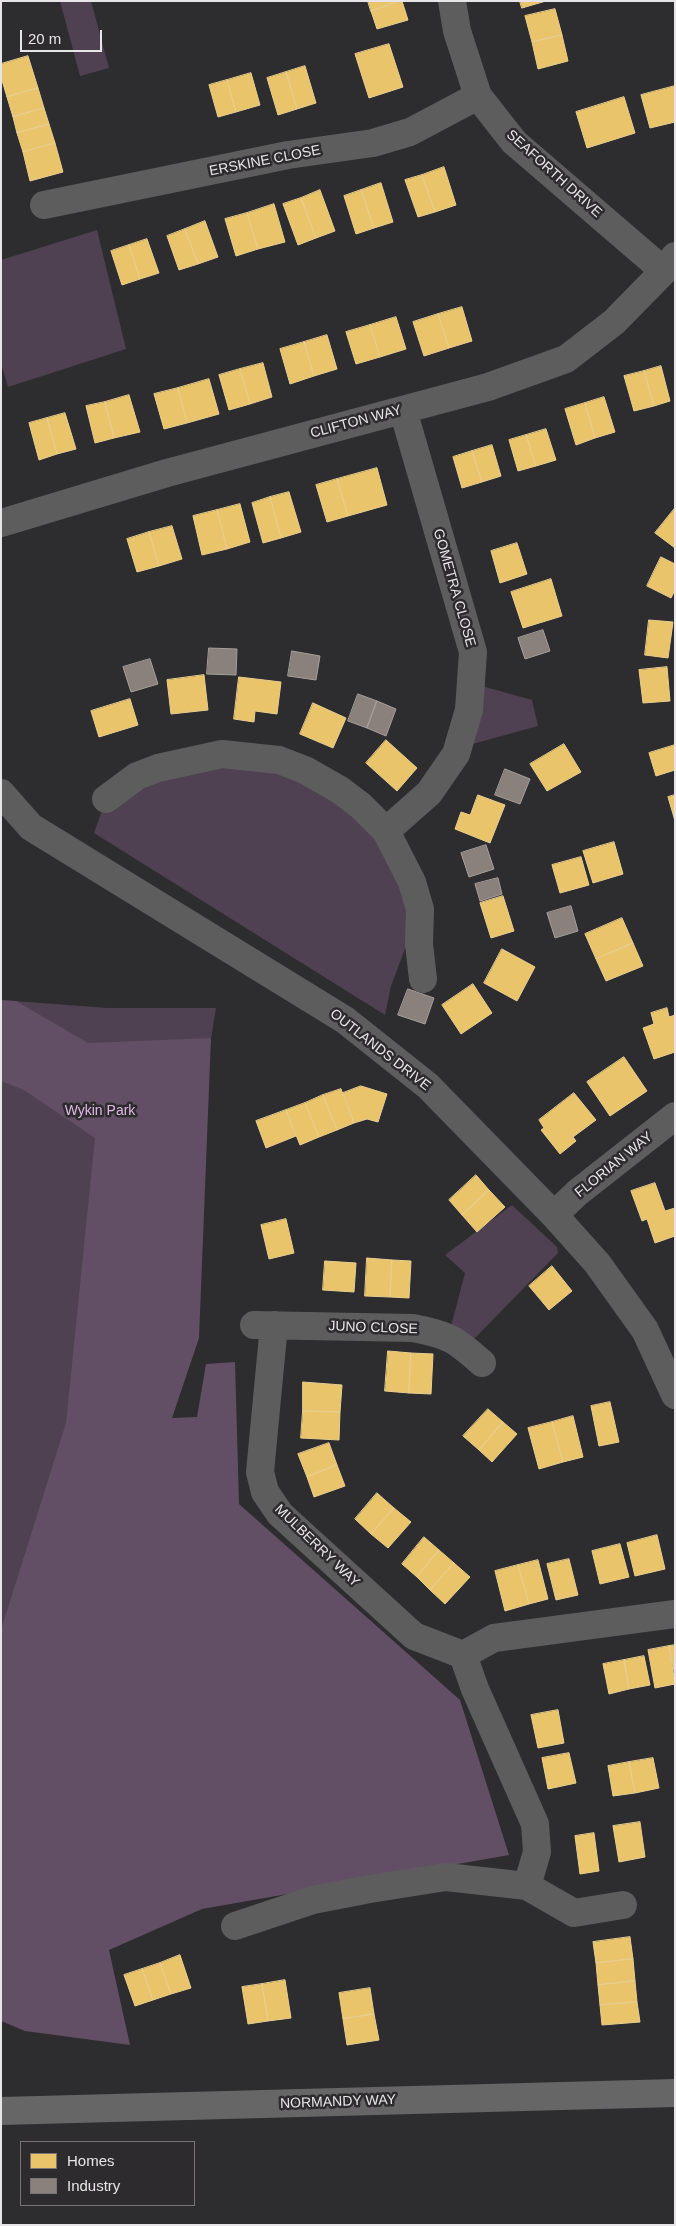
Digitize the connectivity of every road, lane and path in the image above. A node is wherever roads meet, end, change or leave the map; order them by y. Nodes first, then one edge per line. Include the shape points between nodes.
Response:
1 (452, 1) edge
2 (478, 96) junction
3 (44, 205) dead end
4 (669, 264) edge
5 (403, 410) junction
6 (1, 523) edge
7 (1, 793) edge
8 (106, 799) dead end
9 (386, 831) junction
10 (423, 979) dead end
11 (675, 1116) edge
12 (554, 1215) junction
13 (264, 1325) joint
14 (482, 1363) dead end
15 (675, 1395) edge
16 (675, 1614) edge
17 (463, 1655) junction
18 (527, 1886) junction
19 (623, 1905) dead end
20 (235, 1926) dead end
21 (675, 2093) edge
22 (1, 2111) edge

1 - 2 street, SEAFORTH DRIVE via 457,31
2 - 3 street, ERSKINE CLOSE via 410,132 373,143 288,155
2 - 4 street, SEAFORTH DRIVE via 514,142
4 - 5 street, CLIFTON WAY via 614,322 566,359 488,387
5 - 6 street, CLIFTON WAY via 168,472
5 - 9 street, GOMETRA CLOSE via 473,652 469,710 456,754 429,793
7 - 12 street, OUTLANDS DRIVE via 31,827 345,1020 428,1086
8 - 9 street via 137,776 158,768 222,754 258,757 279,760 305,770 340,790
9 - 10 street via 412,882 420,909
11 - 12 street, FLORIAN WAY
12 - 15 street, OUTLANDS DRIVE via 597,1263 645,1330
13 - 14 street, JUNO CLOSE via 437,1332 457,1340
13 - 17 street, MULBERRY WAY via 260,1472 264,1492 280,1514 414,1636
16 - 17 street via 494,1638
17 - 18 street via 535,1824 537,1852
18 - 19 street via 574,1913
18 - 20 street via 446,1877 313,1900
21 - 22 main road, NORMANDY WAY

